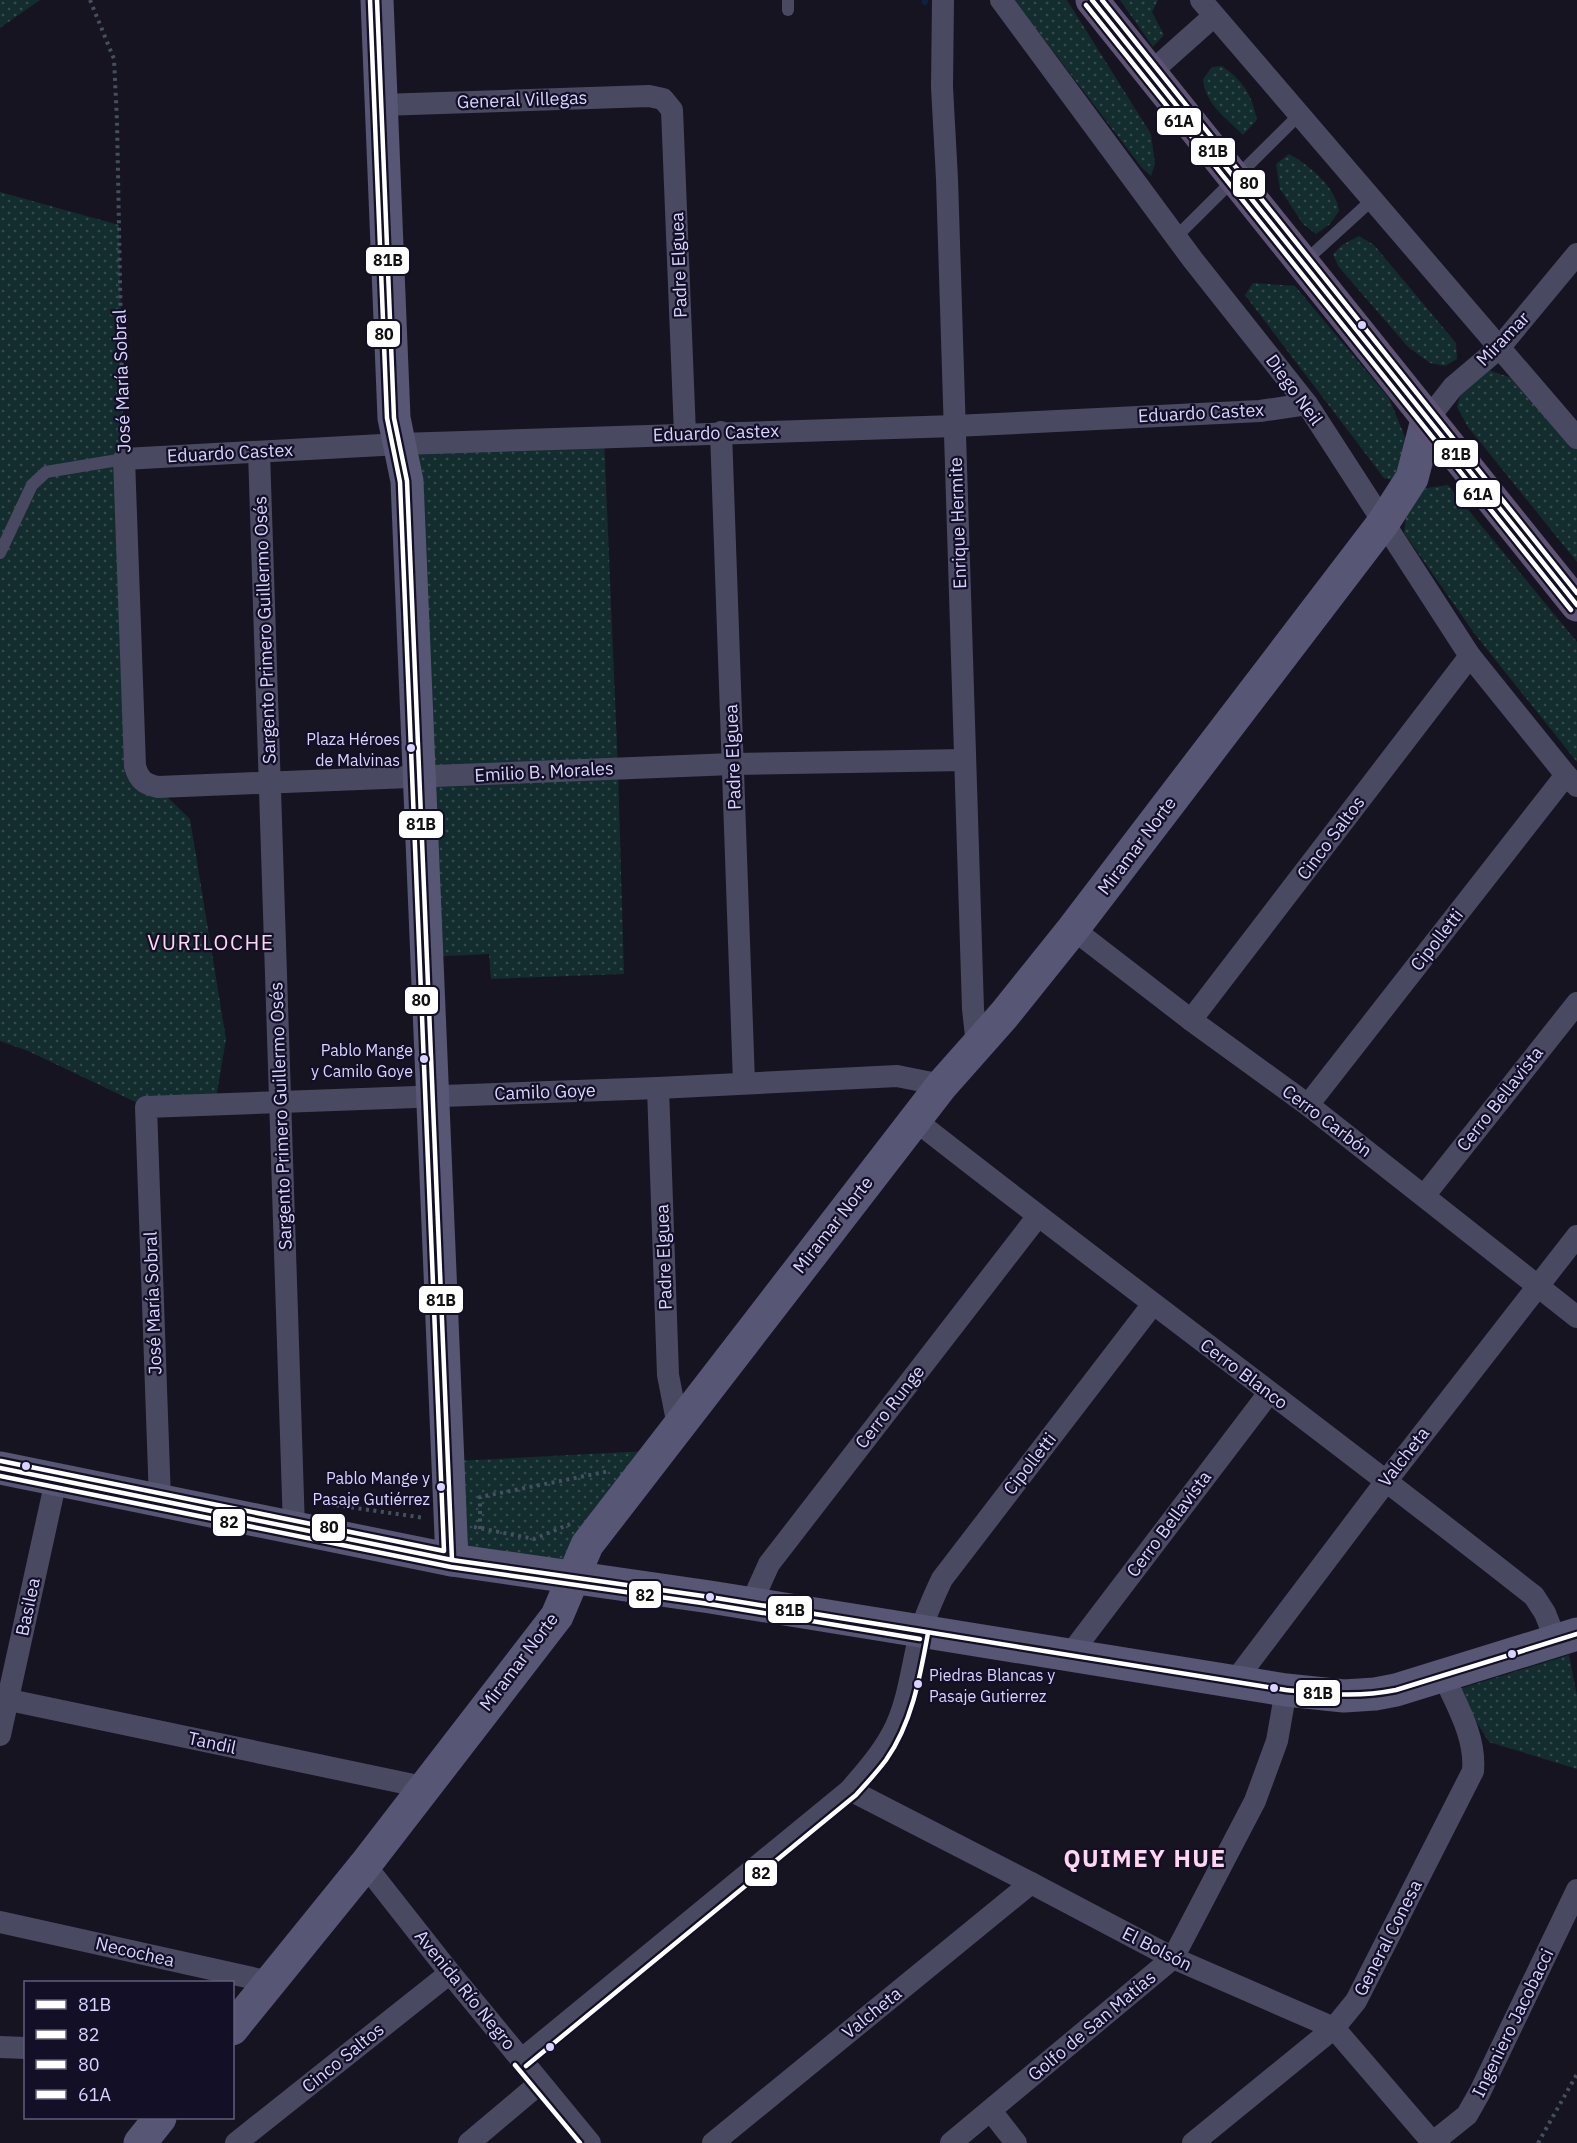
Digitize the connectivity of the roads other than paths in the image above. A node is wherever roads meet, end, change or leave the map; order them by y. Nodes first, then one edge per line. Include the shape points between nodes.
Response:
1 (377, 0) edge
2 (943, 0) edge
3 (1001, 0) edge
4 (1092, 0) edge
5 (1208, 8) edge
6 (1150, 73) junction
7 (663, 99) joint
8 (381, 105) junction
9 (1299, 115) junction
10 (1234, 178) junction
11 (1372, 200) junction
12 (1176, 237) junction
13 (1577, 254) edge
14 (1302, 264) junction
15 (1499, 348) junction
16 (1307, 404) junction
17 (1427, 420) junction
18 (955, 426) junction
19 (721, 432) junction
20 (686, 434) junction
21 (1577, 438) edge
22 (400, 444) junction
23 (259, 452) junction
24 (124, 459) junction
25 (1383, 523) junction
26 (0, 553) edge
27 (1577, 605) edge
28 (1470, 656) junction
29 (965, 760) junction
30 (733, 764) junction
31 (135, 766) joint
32 (419, 778) junction
33 (1572, 780) edge
34 (271, 783) junction
35 (1073, 929) junction
36 (1577, 1003) edge
37 (1191, 1020) junction
38 (977, 1045) junction
39 (744, 1083) junction
40 (942, 1085) junction
41 (658, 1088) junction
42 (433, 1097) junction
43 (280, 1101) junction
44 (1308, 1105) junction
45 (146, 1107) joint
46 (915, 1120) junction
47 (1424, 1196) junction
48 (1038, 1216) junction
49 (1577, 1236) edge
50 (1538, 1287) junction
51 (1153, 1304) junction
52 (1577, 1317) edge
53 (1269, 1393) junction
54 (678, 1426) junction
55 (0, 1468) edge
56 (56, 1480) junction
57 (1386, 1480) junction
58 (160, 1500) junction
59 (294, 1528) junction
60 (452, 1560) junction
61 (574, 1576) junction
62 (751, 1604) junction
63 (921, 1632) junction
64 (1566, 1638) edge
65 (1068, 1656) junction
66 (1444, 1677) junction
67 (1235, 1681) junction
68 (1286, 1689) junction
69 (4, 1699) edge
70 (0, 1735) edge
71 (423, 1787) junction
72 (850, 1790) junction
73 (365, 1864) junction
74 (1031, 1883) junction
75 (1577, 1890) edge
76 (0, 1922) edge
77 (1173, 1958) junction
78 (450, 1973) junction
79 (270, 1982) junction
80 (234, 2027) edge
81 (1334, 2028) junction
82 (0, 2047) edge
83 (24, 2048) edge
84 (521, 2060) junction
85 (540, 2083) junction
86 (991, 2111) junction
87 (159, 2119) edge
88 (140, 2143) edge
89 (236, 2143) edge
90 (469, 2143) edge
91 (590, 2143) edge
92 (713, 2143) edge
93 (951, 2143) edge
94 (1016, 2143) edge
95 (1193, 2143) edge
96 (1433, 2143) edge

1 - 8 street
2 - 18 street, Enrique Hermite via 942,87
3 - 12 street, Diego Neil
4 - 6 main road
5 - 6 street
5 - 9 street
6 - 10 main road
7 - 8 street, General Villegas via 649,96
7 - 20 street, Padre Elguea via 672,110
8 - 22 street via 394,418
9 - 10 lane
9 - 11 street
10 - 12 lane
10 - 14 main road
11 - 14 lane
11 - 15 street
12 - 16 street, Diego Neil
13 - 15 street, Miramar
14 - 17 main road
15 - 17 street, Miramar via 1453,387
15 - 21 street
16 - 18 street, Eduardo Castex via 1260,411
16 - 25 street, Diego Neil
17 - 25 street, Miramar Norte via 1412,478
17 - 27 main road
18 - 19 street, Eduardo Castex
18 - 29 street, Enrique Hermite
19 - 20 street, Eduardo Castex
19 - 30 street, Padre Elguea
20 - 22 street, Eduardo Castex
22 - 23 street, Eduardo Castex
22 - 32 street via 407,481
23 - 24 street, Eduardo Castex
23 - 34 street, Sargento Primero Guillermo Osés
24 - 26 lane via 45,472 32,485
24 - 31 street, José María Sobral
25 - 28 street, Diego Neil
25 - 35 street, Miramar Norte
28 - 33 street, Diego Neil
28 - 37 street, Cinco Saltos
29 - 30 street, Emilio B. Morales
29 - 38 street, Enrique Hermite
30 - 32 street, Emilio B. Morales
30 - 39 street, Padre Elguea
31 - 34 street, Emilio B. Morales via 146,785 158,787
32 - 34 street, Emilio B. Morales
32 - 42 street
33 - 44 street, Cipolletti
34 - 43 street, Sargento Primero Guillermo Osés
35 - 37 street, Cerro Carbón
35 - 38 street, Miramar Norte
36 - 47 street, Cerro Bellavista
37 - 44 street, Cerro Carbón
38 - 40 street, Miramar Norte
39 - 40 street, Camilo Goye via 897,1076
39 - 41 street, Camilo Goye
40 - 46 street, Miramar Norte
41 - 42 street, Camilo Goye
41 - 54 street, Padre Elguea via 668,1375
42 - 43 street, Camilo Goye
42 - 60 street
43 - 45 street, Camilo Goye
43 - 59 street, Sargento Primero Guillermo Osés
44 - 47 street, Cerro Carbón
45 - 58 street, José María Sobral
46 - 48 street, Cerro Blanco
46 - 54 street, Miramar Norte
47 - 50 street, Cerro Carbón
48 - 51 street, Cerro Blanco
48 - 62 street, Cerro Runge via 770,1564
49 - 50 street, Valcheta
50 - 52 street, Cerro Carbón
50 - 57 street, Valcheta
51 - 53 street, Cerro Blanco
51 - 63 street, Cipolletti via 942,1579
53 - 57 street, Cerro Blanco
53 - 65 street, Cerro Bellavista
54 - 61 street, Miramar Norte via 587,1545
55 - 56 street
56 - 58 street
56 - 69 street, Basilea
57 - 64 street, Cerro Blanco via 1534,1596
57 - 67 street, Valcheta
58 - 59 street
59 - 60 street
60 - 61 street
61 - 62 street
61 - 71 street, Miramar Norte via 557,1616
62 - 63 street
63 - 65 street
63 - 72 street, Cipolletti via 911,1683 896,1726 880,1754
64 - 66 street
65 - 67 street
66 - 68 street via 1375,1694 1344,1696
66 - 81 street, General Conesa via 1472,1743 1473,1771 1356,2001
67 - 68 street
68 - 77 street, Golfo de San Matías via 1277,1741 1256,1801
69 - 70 street, Basilea
69 - 71 street, Tandil
71 - 73 street, Miramar Norte
72 - 74 street, El Bolsón
72 - 84 street, Cipolletti
73 - 78 street, Avenida Río Negro
73 - 79 street, Miramar Norte
74 - 77 street, El Bolsón
74 - 92 street, Valcheta
75 - 96 street, Ingeniero Jacobacci via 1467,2115
76 - 79 street, Necochea
77 - 81 street, El Bolsón
77 - 86 street, Golfo de San Matías
78 - 84 street, Avenida Río Negro
78 - 89 street, Cinco Saltos
79 - 80 street, Miramar Norte
81 - 95 street, General Conesa
81 - 96 street, El Bolsón
82 - 83 street
84 - 85 street, Avenida Río Negro
85 - 90 street
85 - 91 street, Avenida Río Negro
86 - 93 street, Golfo de San Matías
86 - 94 street
87 - 88 street

